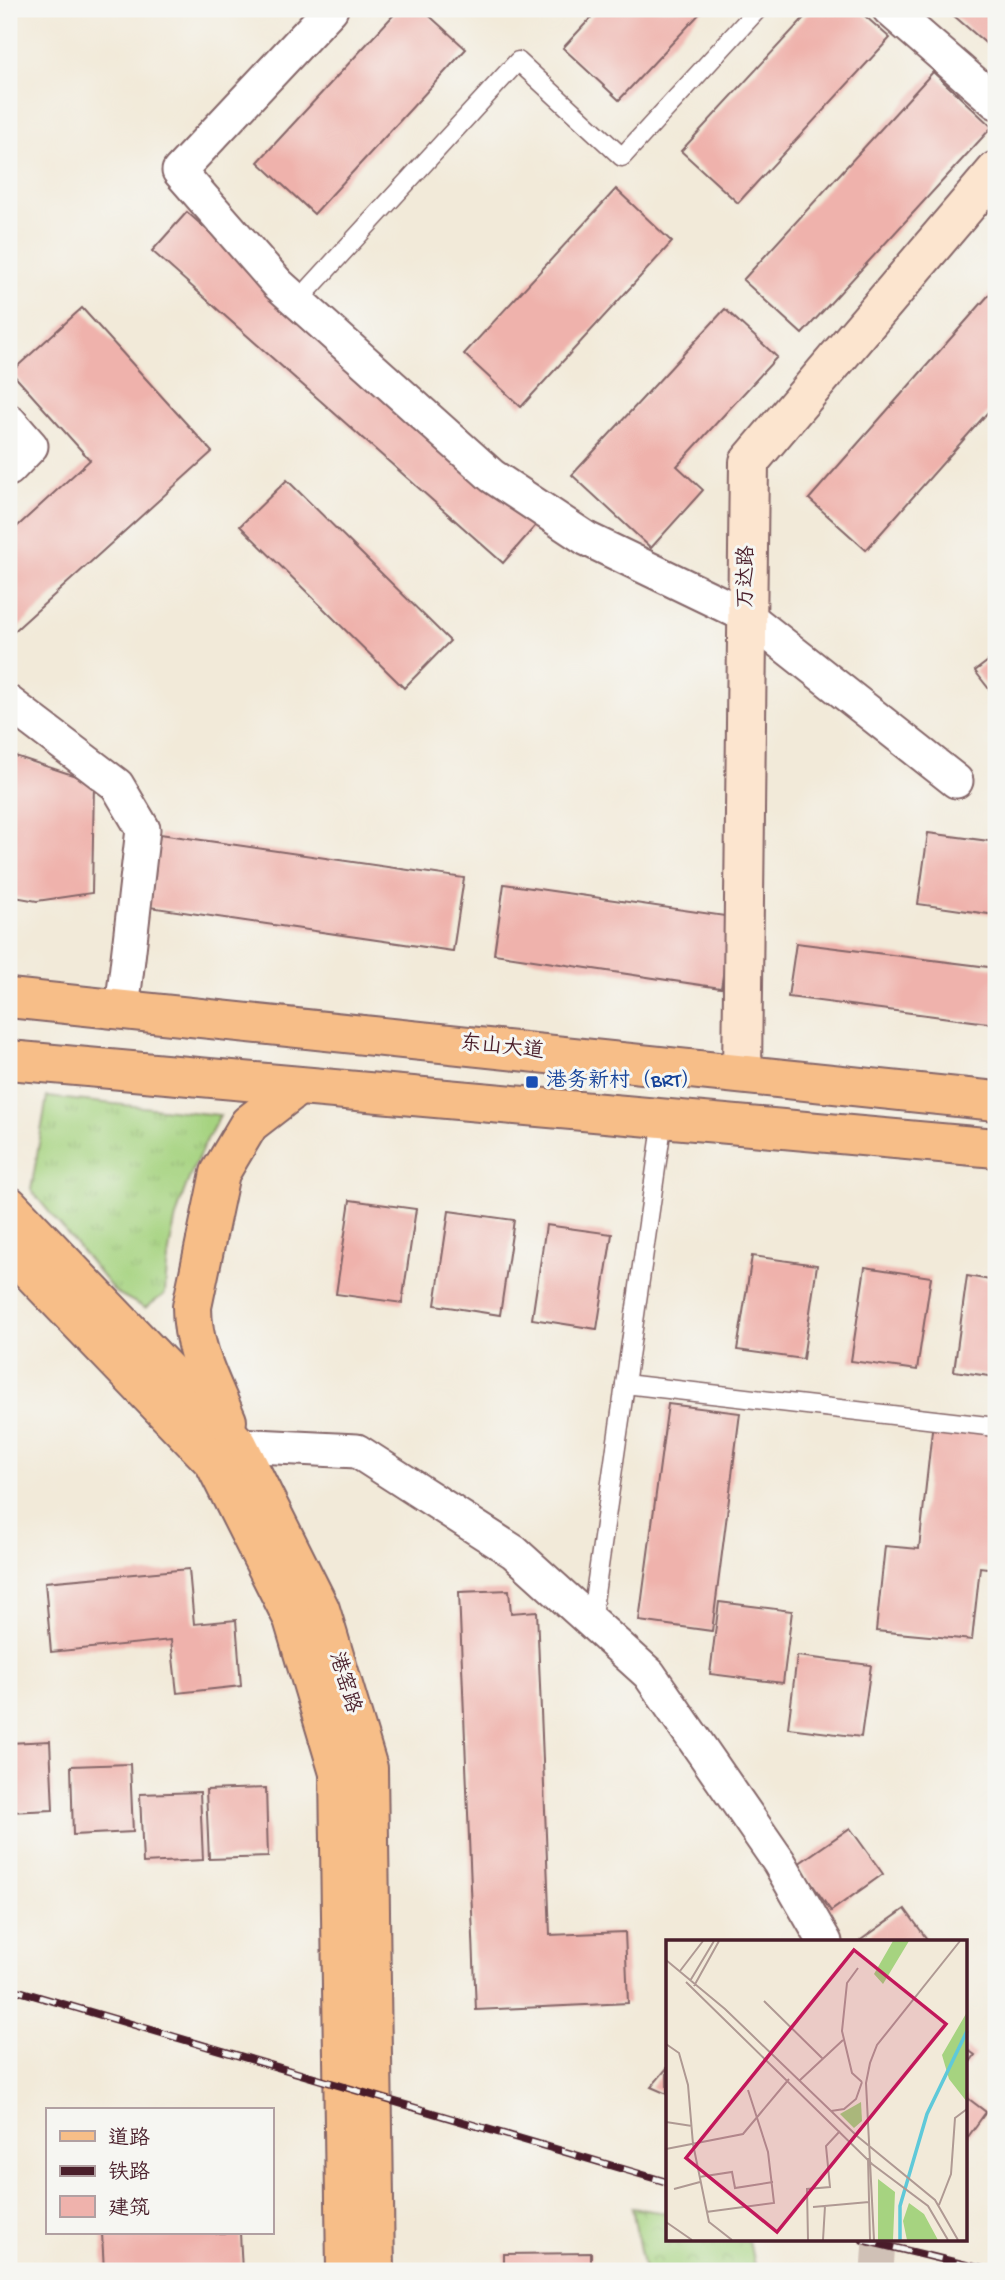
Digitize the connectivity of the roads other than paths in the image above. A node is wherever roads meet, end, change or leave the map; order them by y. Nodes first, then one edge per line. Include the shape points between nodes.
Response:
1 (331, 9) edge
2 (758, 9) edge
3 (890, 9) edge
4 (996, 102) edge
5 (996, 171) edge
6 (297, 302) junction
7 (9, 421) edge
8 (9, 469) edge
9 (747, 616) junction
10 (9, 703) edge
11 (956, 781) dead end
12 (9, 998) edge
13 (122, 1010) junction
14 (9, 1060) edge
15 (742, 1074) junction
16 (298, 1086) junction
17 (996, 1101) edge
18 (663, 1119) junction
19 (996, 1149) edge
20 (9, 1206) edge
21 (9, 1248) edge
22 (625, 1384) junction
23 (996, 1427) edge
24 (238, 1445) junction
25 (591, 1622) junction
26 (824, 1940) edge
27 (346, 2271) edge
28 (375, 2271) edge

1 - 6 street via 180,171
2 - 6 lane via 622,157 518,61
3 - 4 street
5 - 9 street, 万达路 via 749,462
6 - 9 street via 492,476 587,539
7 - 8 street via 32,446
9 - 11 street
9 - 15 street, 万达路
10 - 13 street via 117,785 143,829
12 - 13 main road, 东山大道
13 - 15 main road, 东山大道
14 - 16 main road
15 - 17 main road, 东山大道
16 - 18 main road
16 - 24 main road via 249,1124 220,1173 192,1307 199,1358
18 - 19 main road
18 - 22 lane
20 - 24 main road, 港窑路
21 - 27 main road, 港窑路 via 214,1462 293,1619 339,1773
22 - 23 lane
22 - 25 lane
24 - 25 street via 357,1451 514,1552
24 - 28 main road, 港窑路 via 320,1609 368,1768
25 - 26 street via 649,1675 779,1862

